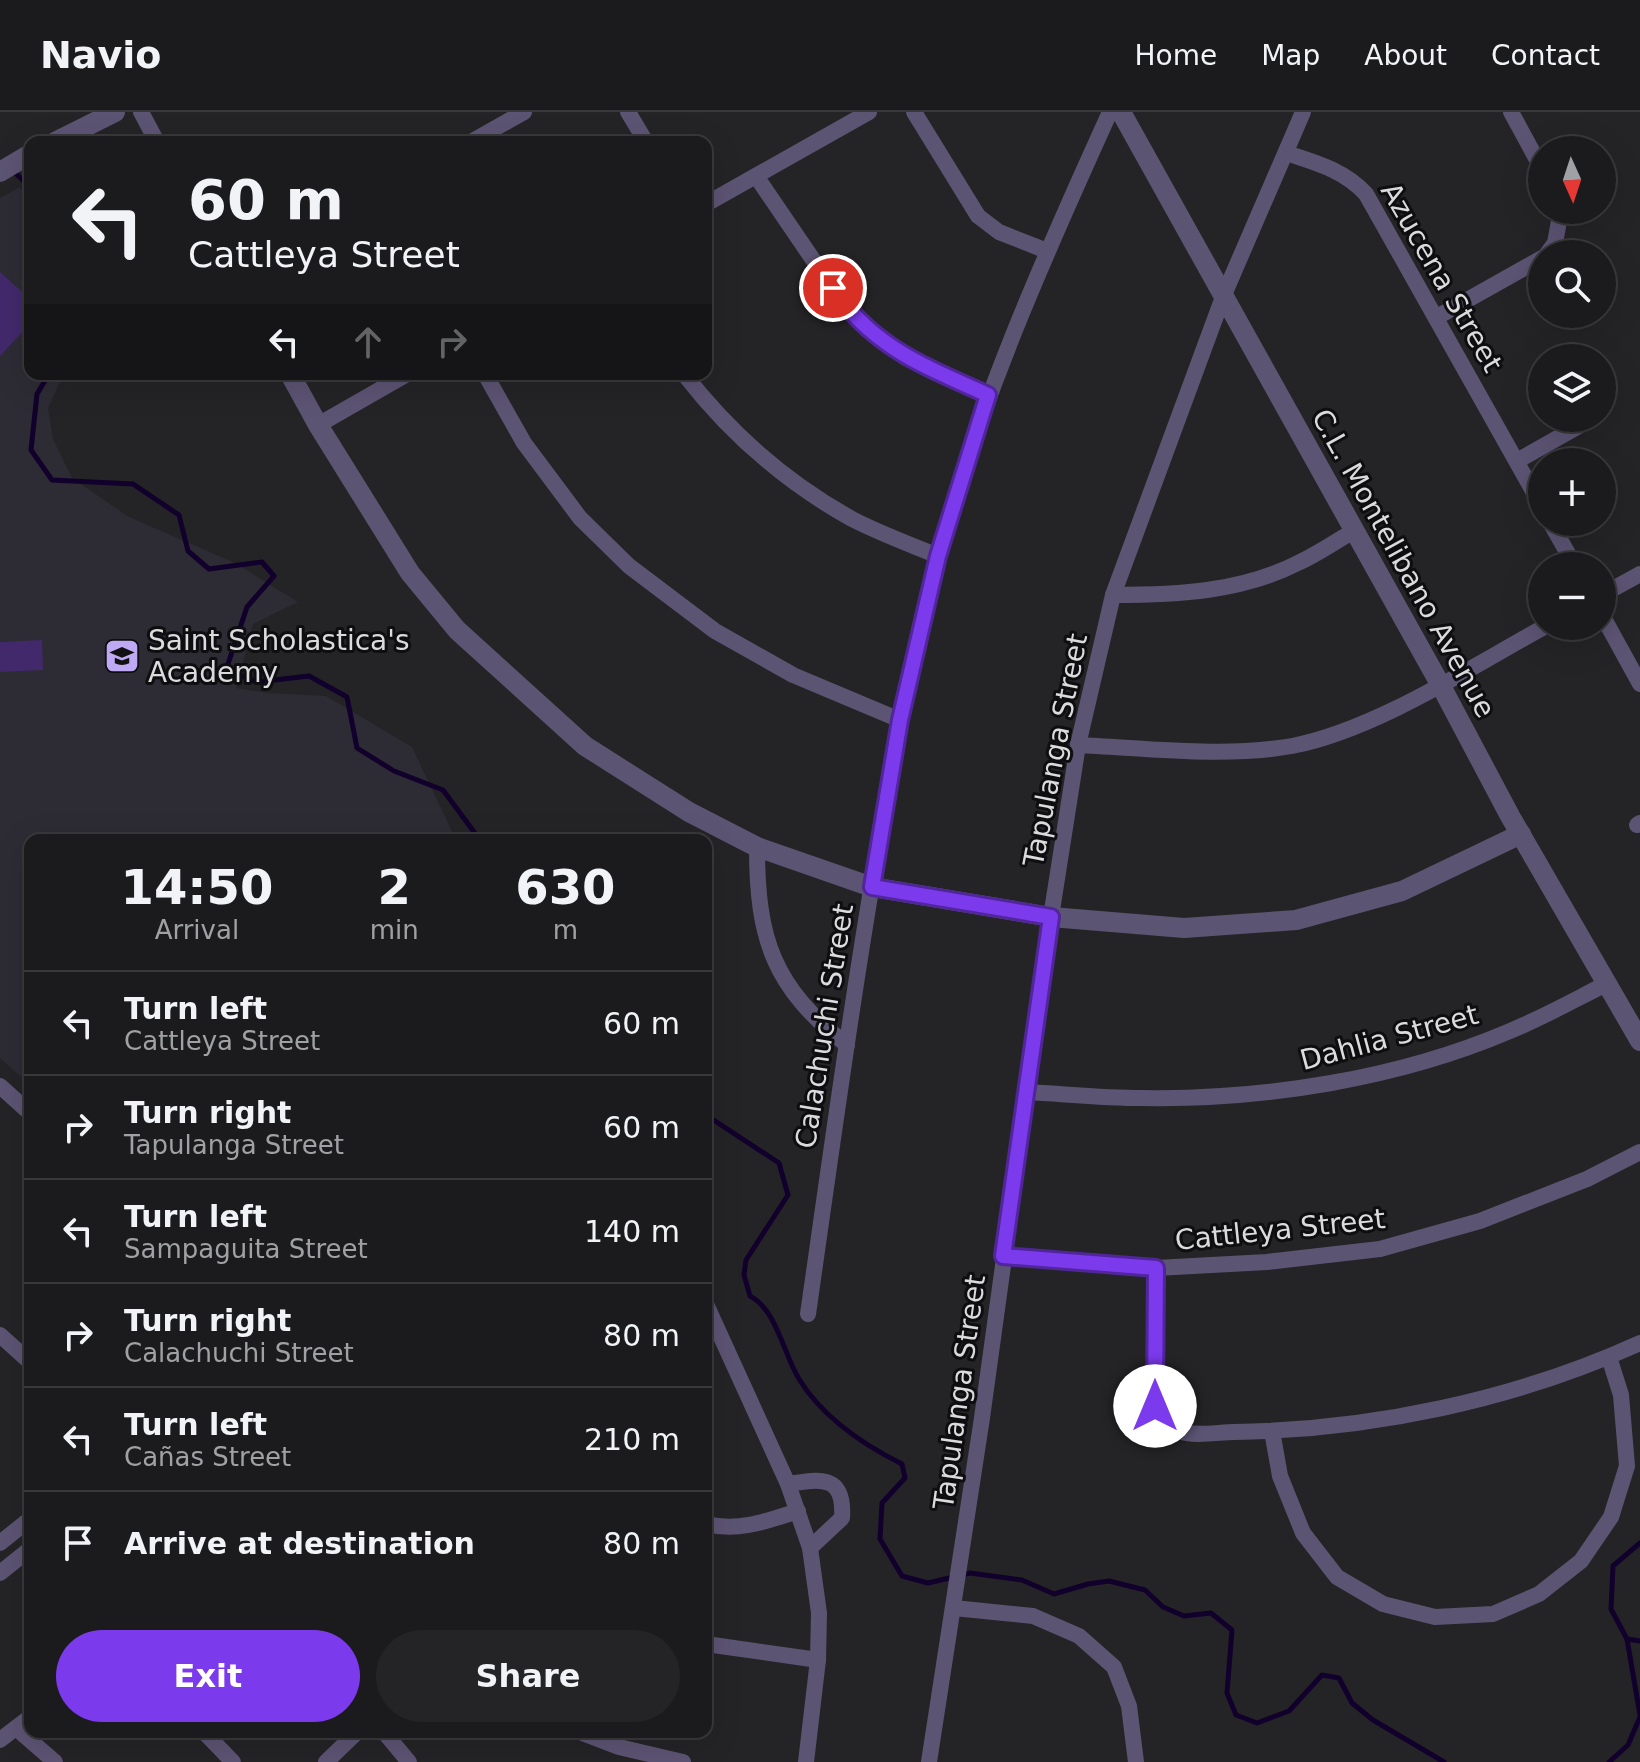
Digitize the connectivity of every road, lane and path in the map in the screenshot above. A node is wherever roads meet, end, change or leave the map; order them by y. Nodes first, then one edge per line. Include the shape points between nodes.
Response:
1 (115, 112) edge
2 (141, 112) edge
3 (524, 112) edge
4 (628, 112) edge
5 (869, 112) edge
6 (914, 112) edge
7 (1110, 112) edge
8 (1121, 112) edge
9 (1303, 112) edge
10 (1511, 112) edge
11 (67, 136) edge
12 (154, 136) edge
13 (482, 136) edge
14 (642, 136) edge
15 (1528, 143) edge
16 (1286, 153) junction
17 (24, 158) edge
18 (0, 172) edge
19 (756, 176) junction
20 (712, 201) edge
21 (1047, 251) junction
22 (1528, 266) edge
23 (1223, 297) junction
24 (1437, 317) junction
25 (293, 380) edge
26 (397, 380) edge
27 (488, 380) edge
28 (689, 380) edge
29 (988, 395) junction
30 (318, 425) junction
31 (1568, 432) edge
32 (1517, 461) junction
33 (1528, 481) edge
34 (1354, 531) junction
35 (938, 556) junction
36 (1640, 574) edge
37 (1616, 587) edge
38 (1113, 595) junction
39 (1528, 636) edge
40 (1616, 640) edge
41 (1440, 684) junction
42 (1640, 684) edge
43 (900, 720) junction
44 (1078, 745) junction
45 (1521, 834) junction
46 (757, 847) junction
47 (872, 887) junction
48 (1051, 917) junction
49 (1608, 983) junction
50 (1640, 1041) edge
51 (847, 1045) junction
52 (0, 1086) edge
53 (1027, 1092) junction
54 (24, 1108) edge
55 (1640, 1152) edge
56 (1003, 1256) junction
57 (1156, 1268) junction
58 (808, 1314) dead end
59 (712, 1319) edge
60 (0, 1335) edge
61 (1640, 1343) edge
62 (24, 1357) edge
63 (1609, 1357) junction
64 (1272, 1431) junction
65 (788, 1484) junction
66 (798, 1511) junction
67 (24, 1524) edge
68 (712, 1525) edge
69 (16, 1531) junction
70 (24, 1541) edge
71 (0, 1543) edge
72 (810, 1548) junction
73 (24, 1553) edge
74 (0, 1573) edge
75 (954, 1608) junction
76 (712, 1645) edge
77 (818, 1660) junction
78 (23, 1722) edge
79 (36, 1738) edge
80 (210, 1738) edge
81 (351, 1738) edge
82 (389, 1738) edge
83 (596, 1738) edge
84 (0, 1740) edge
85 (55, 1762) edge
86 (233, 1762) edge
87 (326, 1762) edge
88 (409, 1762) edge
89 (683, 1762) edge
90 (806, 1762) edge
91 (929, 1762) edge
92 (1136, 1762) edge

1 - 11 street
2 - 12 street
3 - 13 street
4 - 14 street
5 - 19 street
6 - 21 street via 978,216 999,232
7 - 21 street, Calachuchi Street
8 - 23 street, C.L. Montelibano Avenue
9 - 16 street, Tapulanga Street
10 - 15 street
16 - 23 street, Tapulanga Street
16 - 24 street, Azucena Street via 1355,181
17 - 18 street
19 - 20 street
19 - 29 street via 848,311 870,332 906,358
21 - 29 street, Calachuchi Street
22 - 24 street
23 - 34 street, C.L. Montelibano Avenue
23 - 38 street, Tapulanga Street
24 - 32 street, Azucena Street
25 - 30 street
26 - 30 street
27 - 43 street via 524,443 561,493 629,566 715,631 793,675
28 - 35 street via 710,408 777,469 852,519
29 - 35 street, Calachuchi Street
30 - 46 street via 410,573 457,630 585,746 689,812
31 - 32 street
32 - 33 street, Azucena Street
34 - 38 street via 1298,563 1238,585 1174,595
34 - 41 street, C.L. Montelibano Avenue
35 - 43 street, Calachuchi Street
36 - 37 street
38 - 44 street, Tapulanga Street
39 - 41 street
40 - 42 street
41 - 44 street via 1344,730 1293,746 1246,751
41 - 45 street, C.L. Montelibano Avenue
43 - 47 street, Calachuchi Street
44 - 48 street, Tapulanga Street
45 - 48 street via 1402,891 1296,920 1184,928
45 - 49 street, C.L. Montelibano Avenue
46 - 47 street
46 - 51 street via 761,924 773,960 792,993
47 - 48 street
47 - 51 street, Calachuchi Street
48 - 53 street, Tapulanga Street
49 - 50 street, C.L. Montelibano Avenue
49 - 53 street, Dahlia Street via 1509,1031 1428,1059 1327,1084 1240,1095 1143,1098
51 - 58 street, Calachuchi Street
52 - 54 street
53 - 56 street, Tapulanga Street
55 - 57 street, Cattleya Street via 1480,1221 1380,1249
56 - 57 street, Cattleya Street
56 - 75 street, Tapulanga Street
57 - 64 street via 1155,1406 1162,1421 1181,1433
59 - 65 street
60 - 62 street
61 - 63 street
63 - 64 street via 1491,1396 1374,1420
63 - 64 street via 1621,1395 1627,1466 1611,1517 1581,1561 1539,1594 1493,1614 1422,1614 1383,1604 1337,1577 1303,1533 1280,1476
65 - 66 street
65 - 72 street via 821,1479 835,1487 843,1503 842,1518
66 - 68 street via 753,1526
66 - 72 street
67 - 69 street
69 - 70 street
69 - 71 street
72 - 77 street via 819,1613
73 - 74 street
75 - 91 street, Tapulanga Street
75 - 92 street via 1033,1616 1079,1636 1114,1667 1129,1706
76 - 77 street
77 - 90 street
78 - 84 street
79 - 85 street
80 - 86 street
81 - 87 street
82 - 88 street
83 - 89 street

